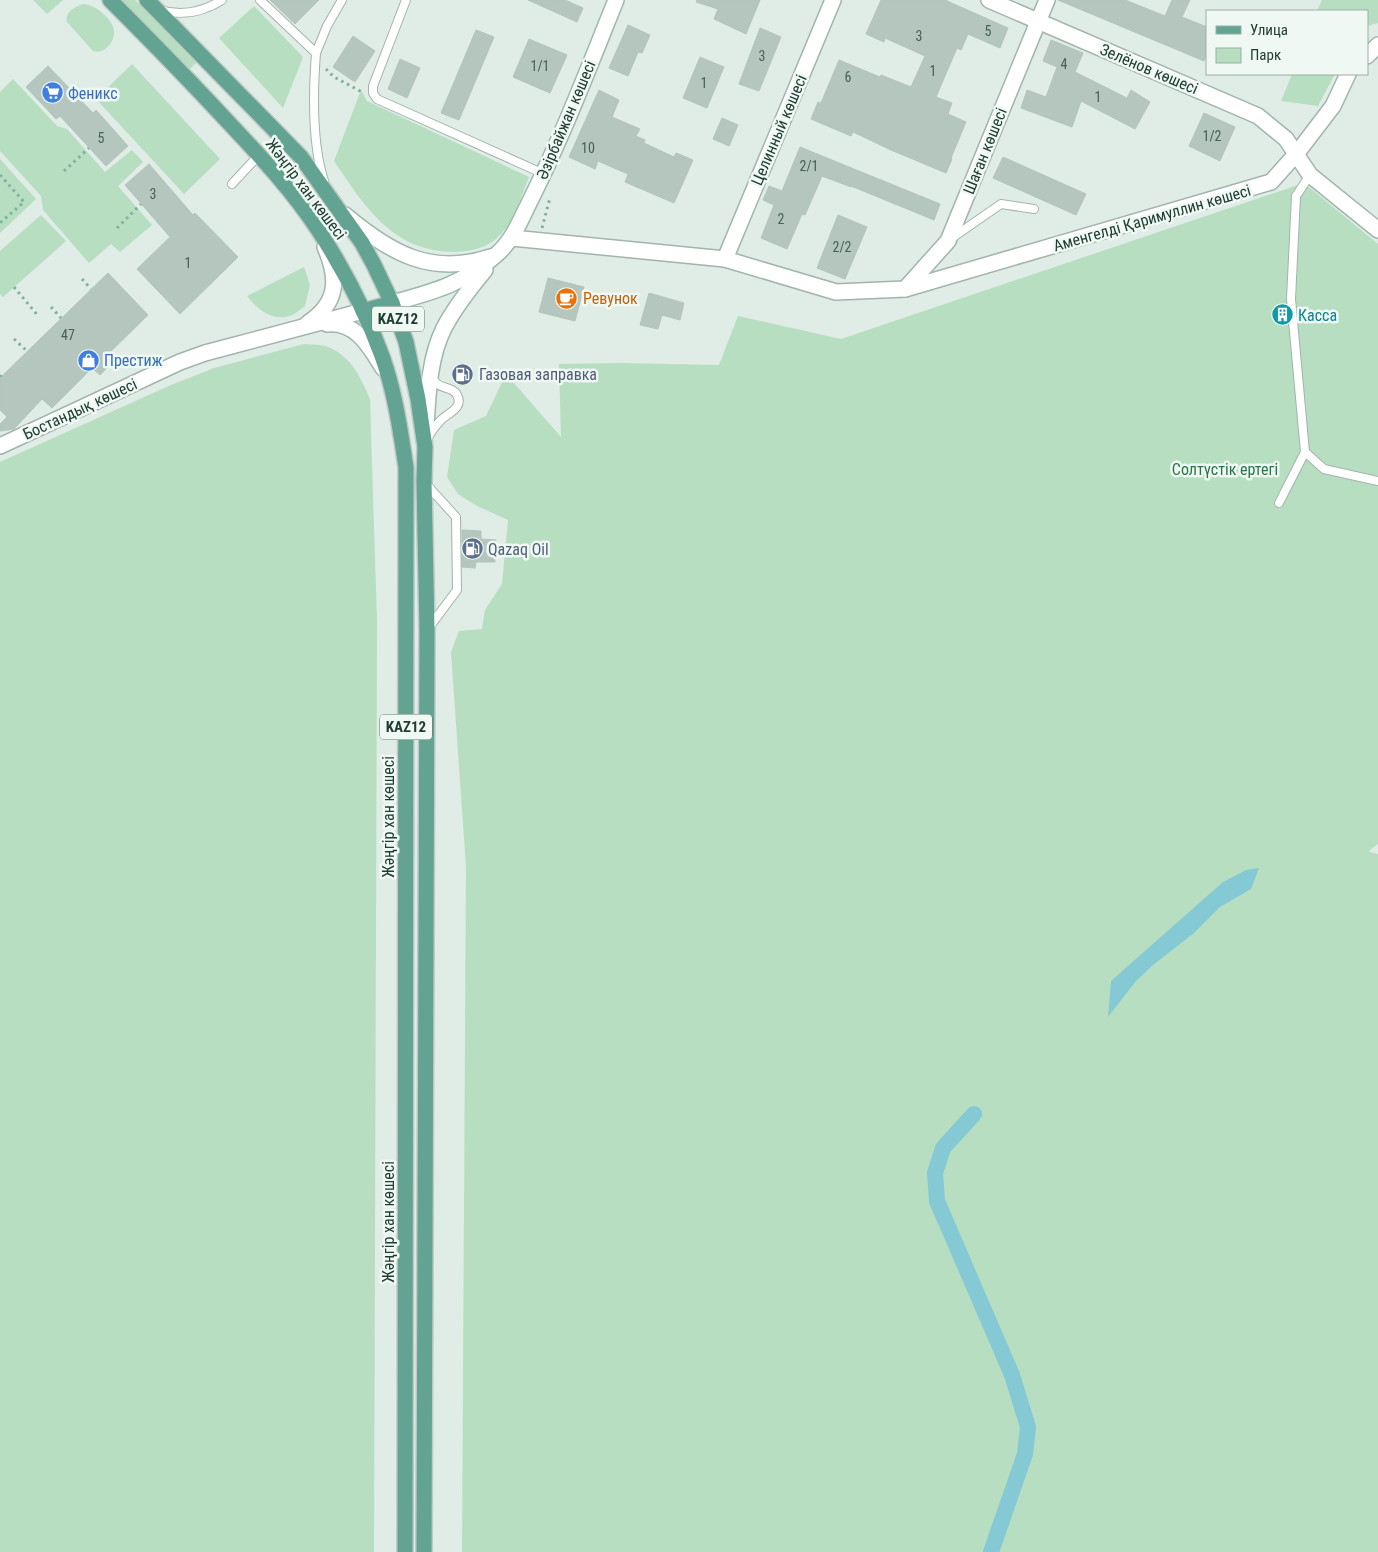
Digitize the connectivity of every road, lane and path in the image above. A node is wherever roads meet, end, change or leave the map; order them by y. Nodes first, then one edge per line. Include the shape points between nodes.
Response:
1 (110, 0) edge
2 (222, 0) edge
3 (260, 0) edge
4 (342, 0) edge
5 (406, 0) edge
6 (616, 0) edge
7 (833, 0) edge
8 (990, 0) edge
9 (1047, 0) edge
10 (151, 4) edge
11 (1038, 21) junction
12 (1378, 45) edge
13 (1368, 55) edge
14 (316, 57) junction
15 (214, 67) junction
16 (1348, 75) edge
17 (194, 86) junction
18 (377, 99) junction
19 (89, 148) dead end
20 (1297, 154) junction
21 (260, 155) junction
22 (64, 171) dead end
23 (544, 174) junction
24 (0, 175) edge
25 (1310, 175) junction
26 (232, 184) dead end
27 (141, 204) dead end
28 (334, 204) junction
29 (1034, 209) dead end
30 (0, 223) edge
31 (117, 228) dead end
32 (317, 228) junction
33 (1378, 230) edge
34 (512, 238) junction
35 (948, 240) junction
36 (498, 254) junction
37 (725, 259) junction
38 (82, 279) dead end
39 (14, 287) dead end
40 (91, 289) dead end
41 (905, 290) junction
42 (392, 303) junction
43 (50, 307) dead end
44 (363, 311) junction
45 (39, 317) dead end
46 (61, 318) dead end
47 (303, 327) junction
48 (14, 340) dead end
49 (27, 352) dead end
50 (432, 367) junction
51 (389, 378) junction
52 (0, 446) edge
53 (425, 447) junction
54 (1305, 452) junction
55 (424, 481) junction
56 (1378, 481) edge
57 (1280, 503) dead end
58 (427, 630) junction
59 (405, 1552) edge
60 (424, 1552) edge

1 - 17 main road, Жәңгір хан көшесі / KAZ12
2 - 10 lane via 186,13 172,13
3 - 14 lane
4 - 14 lane via 327,26
5 - 18 lane via 373,86
6 - 23 street, Әзірбайжан көшесі
7 - 37 street, Целинный көшесі
8 - 11 street, Зелёнов көшесі
9 - 11 street, Шаған көшесі
10 - 15 main road, Жәңгір хан көшесі / KAZ12
11 - 20 street, Зелёнов көшесі via 1258,116 1286,139
11 - 35 street, Шаған көшесі
12 - 13 street
14 - 18 path via 334,77
14 - 28 lane via 314,80 320,168
15 - 17 main road
15 - 28 main road, Жәңгір хан көшесі / KAZ12 via 301,157
16 - 20 street, Аменгелді Қаримуллин көшесі via 1333,106
17 - 21 main road, Жәңгір хан көшесі / KAZ12
18 - 23 lane
19 - 22 path
20 - 25 street, Зелёнов көшесі
20 - 41 street, Аменгелді Қаримуллин көшесі via 1271,182
21 - 26 lane
21 - 32 main road, Жәңгір хан көшесі / KAZ12
23 - 34 street, Әзірбайжан көшесі
24 - 30 path via 24,202
25 - 33 street, Зелёнов көшесі
25 - 54 lane via 1296,196 1291,299
27 - 31 path
28 - 36 street via 375,239 409,257 446,264 465,263
28 - 42 main road, Жәңгір хан көшесі / KAZ12 via 362,243
29 - 35 lane via 1001,204
32 - 44 main road, Жәңгір хан көшесі / KAZ12
32 - 47 street via 330,260 334,281 330,300 318,316
34 - 36 street, Әзірбайжан көшесі
34 - 37 street
35 - 41 street, Шаған көшесі
36 - 42 street via 460,282
36 - 50 street via 444,328
37 - 41 street via 836,292
38 - 40 path
39 - 45 path
42 - 44 main road
42 - 53 main road, Жәңгір хан көшесі / KAZ12 via 406,342
43 - 46 path
44 - 47 street
44 - 51 main road, Жәңгір хан көшесі / KAZ12
47 - 51 street via 334,323 351,328 366,342
47 - 52 street, Бостандық көшесі via 180,362
48 - 49 path
50 - 53 street
50 - 53 lane via 434,382 455,392 459,402 434,427
51 - 59 main road, Жәңгір хан көшесі / KAZ12 via 406,467
53 - 55 main road, Жәңгір хан көшесі / KAZ12
54 - 56 lane via 1324,469
54 - 57 lane
55 - 58 main road, Жәңгір хан көшесі / KAZ12
55 - 58 lane via 456,517 457,590
58 - 60 main road, Жәңгір хан көшесі / KAZ12

